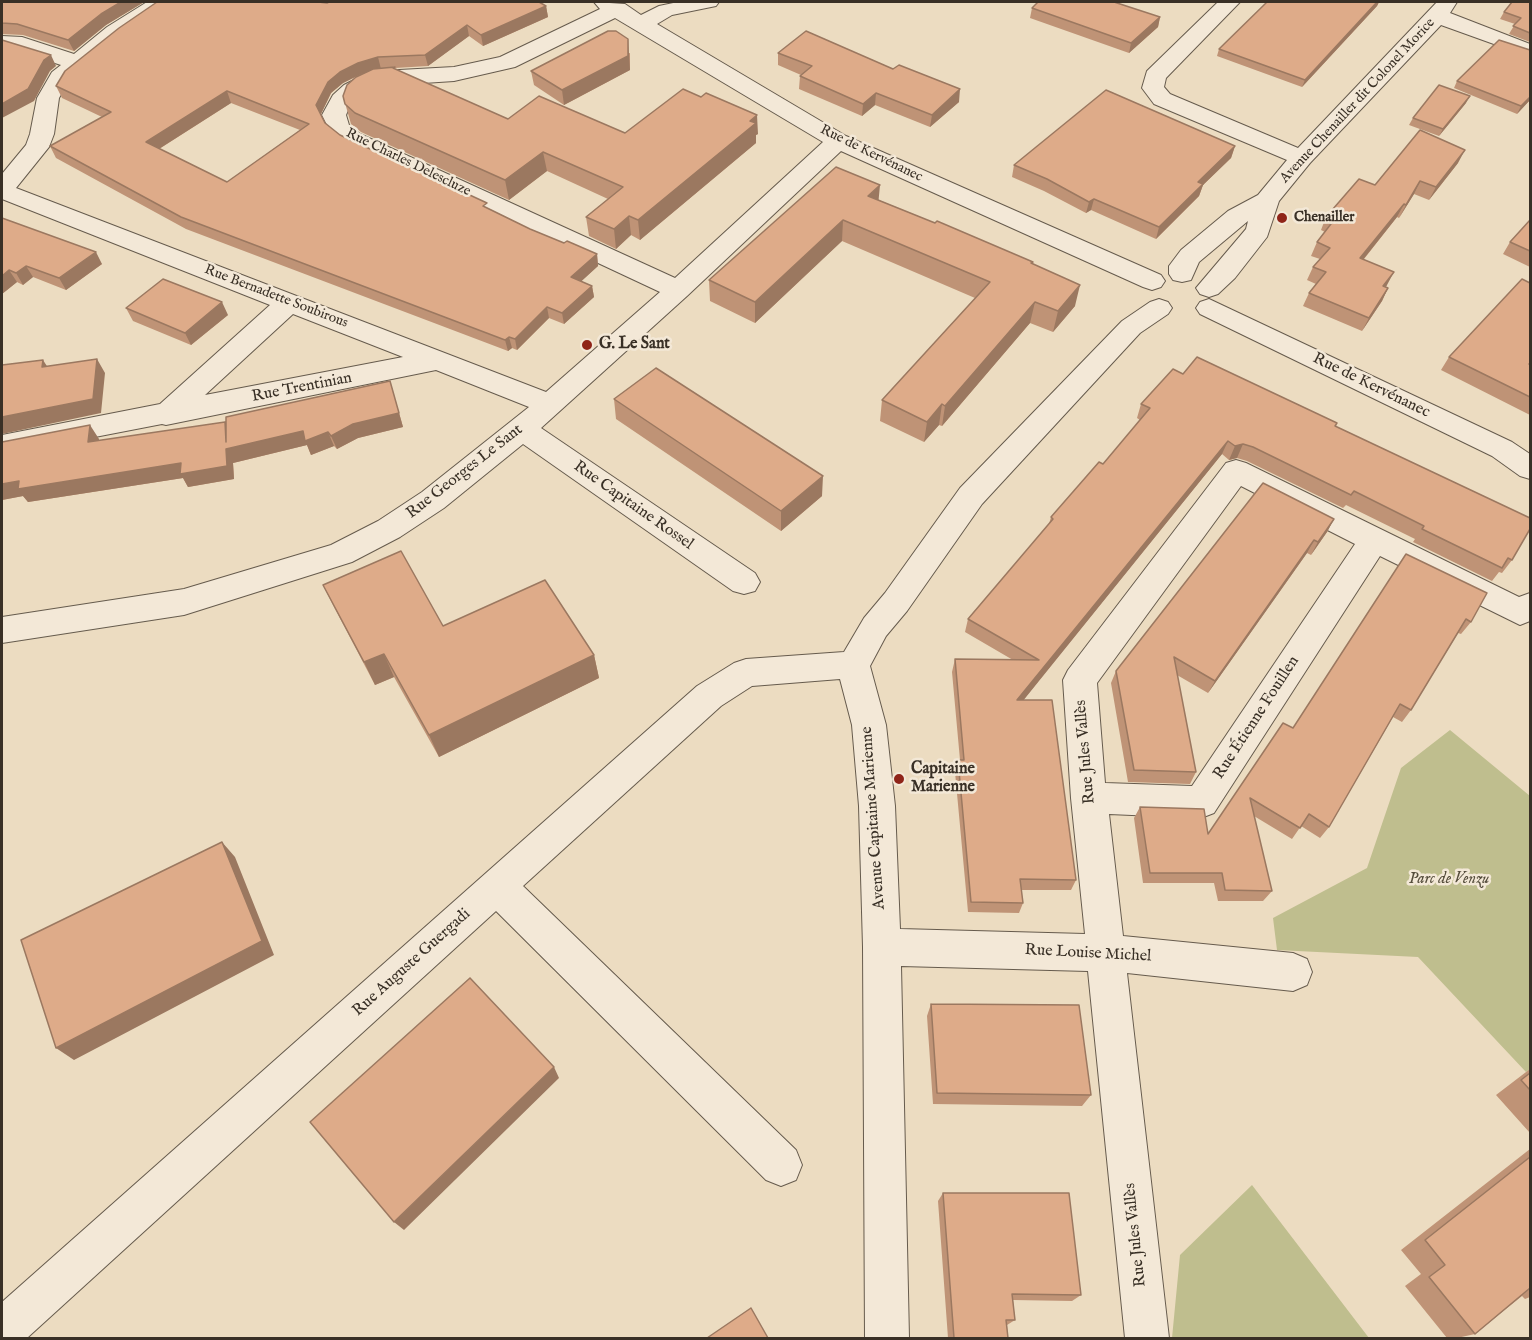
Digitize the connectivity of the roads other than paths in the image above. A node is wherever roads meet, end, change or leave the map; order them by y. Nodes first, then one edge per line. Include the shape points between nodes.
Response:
1 (160, 2) edge
2 (709, 2) edge
3 (1229, 2) edge
4 (611, 5) edge
5 (1442, 9) edge
6 (643, 23) junction
7 (2, 42) edge
8 (1530, 51) edge
9 (75, 62) junction
10 (838, 141) junction
11 (1302, 158) junction
12 (2, 190) edge
13 (1267, 200) junction
14 (1182, 274) junction
15 (678, 290) junction
16 (1155, 294) junction
17 (1209, 298) junction
18 (290, 302) junction
19 (439, 360) junction
20 (550, 404) junction
21 (166, 415) junction
22 (522, 429) junction
23 (2, 445) edge
24 (1530, 468) edge
25 (1374, 540) junction
26 (744, 582) dead end
27 (1530, 606) edge
28 (2, 630) edge
29 (854, 665) junction
30 (1089, 798) junction
31 (497, 886) junction
32 (882, 947) junction
33 (1107, 953) junction
34 (1293, 972) dead end
35 (781, 1165) dead end
36 (3, 1330) edge
37 (887, 1338) edge
38 (1147, 1338) edge

1 - 9 street
2 - 6 street via 666,10
3 - 11 street via 1155,76 1153,88 1162,99
4 - 6 street, Rue de Kervénanec
4 - 15 street, Rue Charles Delescluze via 507,62 454,74 370,81 341,100 334,115 339,128 352,139
5 - 8 street
5 - 11 street, Avenue Chenailler dit Colonel Morice
6 - 10 street, Rue de Kervénanec
7 - 9 street via 14,42
9 - 12 street via 52,87 37,147
10 - 15 street, Rue Georges Le Sant
10 - 16 street, Rue de Kervénanec
11 - 13 street, Avenue Chenailler dit Colonel Morice
12 - 18 street, Rue Bernadette Soubirous
13 - 14 street, Avenue Chenailler dit Colonel Morice via 1237,217 1190,256 1182,266
13 - 17 street, Avenue Chenailler dit Colonel Morice via 1258,231
14 - 16 street via 1162,275
14 - 17 street via 1202,281
15 - 20 street, Rue Georges Le Sant
16 - 17 street via 1181,316 1202,313
16 - 29 street via 1131,327 971,496 875,627
17 - 24 street, Rue de Kervénanec via 1502,449
18 - 19 street, Rue Bernadette Soubirous
18 - 21 street
19 - 20 street, Rue Bernadette Soubirous
19 - 21 street, Rue Trentinian
20 - 22 street, Rue Georges Le Sant
21 - 23 street, Rue Trentinian
22 - 26 street, Rue Capitaine Rossel
22 - 28 street, Rue Georges Le Sant via 433,500 341,554 184,602
25 - 27 street, Rue Jules Vallès via 1520,612
25 - 30 street, Rue Étienne Fouillen via 1201,802
25 - 30 street, Rue Jules Vallès via 1236,471 1080,680
29 - 31 street, Rue Auguste Guergadi via 746,673 718,690
29 - 32 street, Avenue Capitaine Marienne via 869,725 877,806
30 - 33 street, Rue Jules Vallès
31 - 35 street
31 - 36 street, Rue Auguste Guergadi
32 - 33 street, Rue Louise Michel
32 - 37 street, Avenue Capitaine Marienne
33 - 34 street, Rue Louise Michel
33 - 38 street, Rue Jules Vallès

